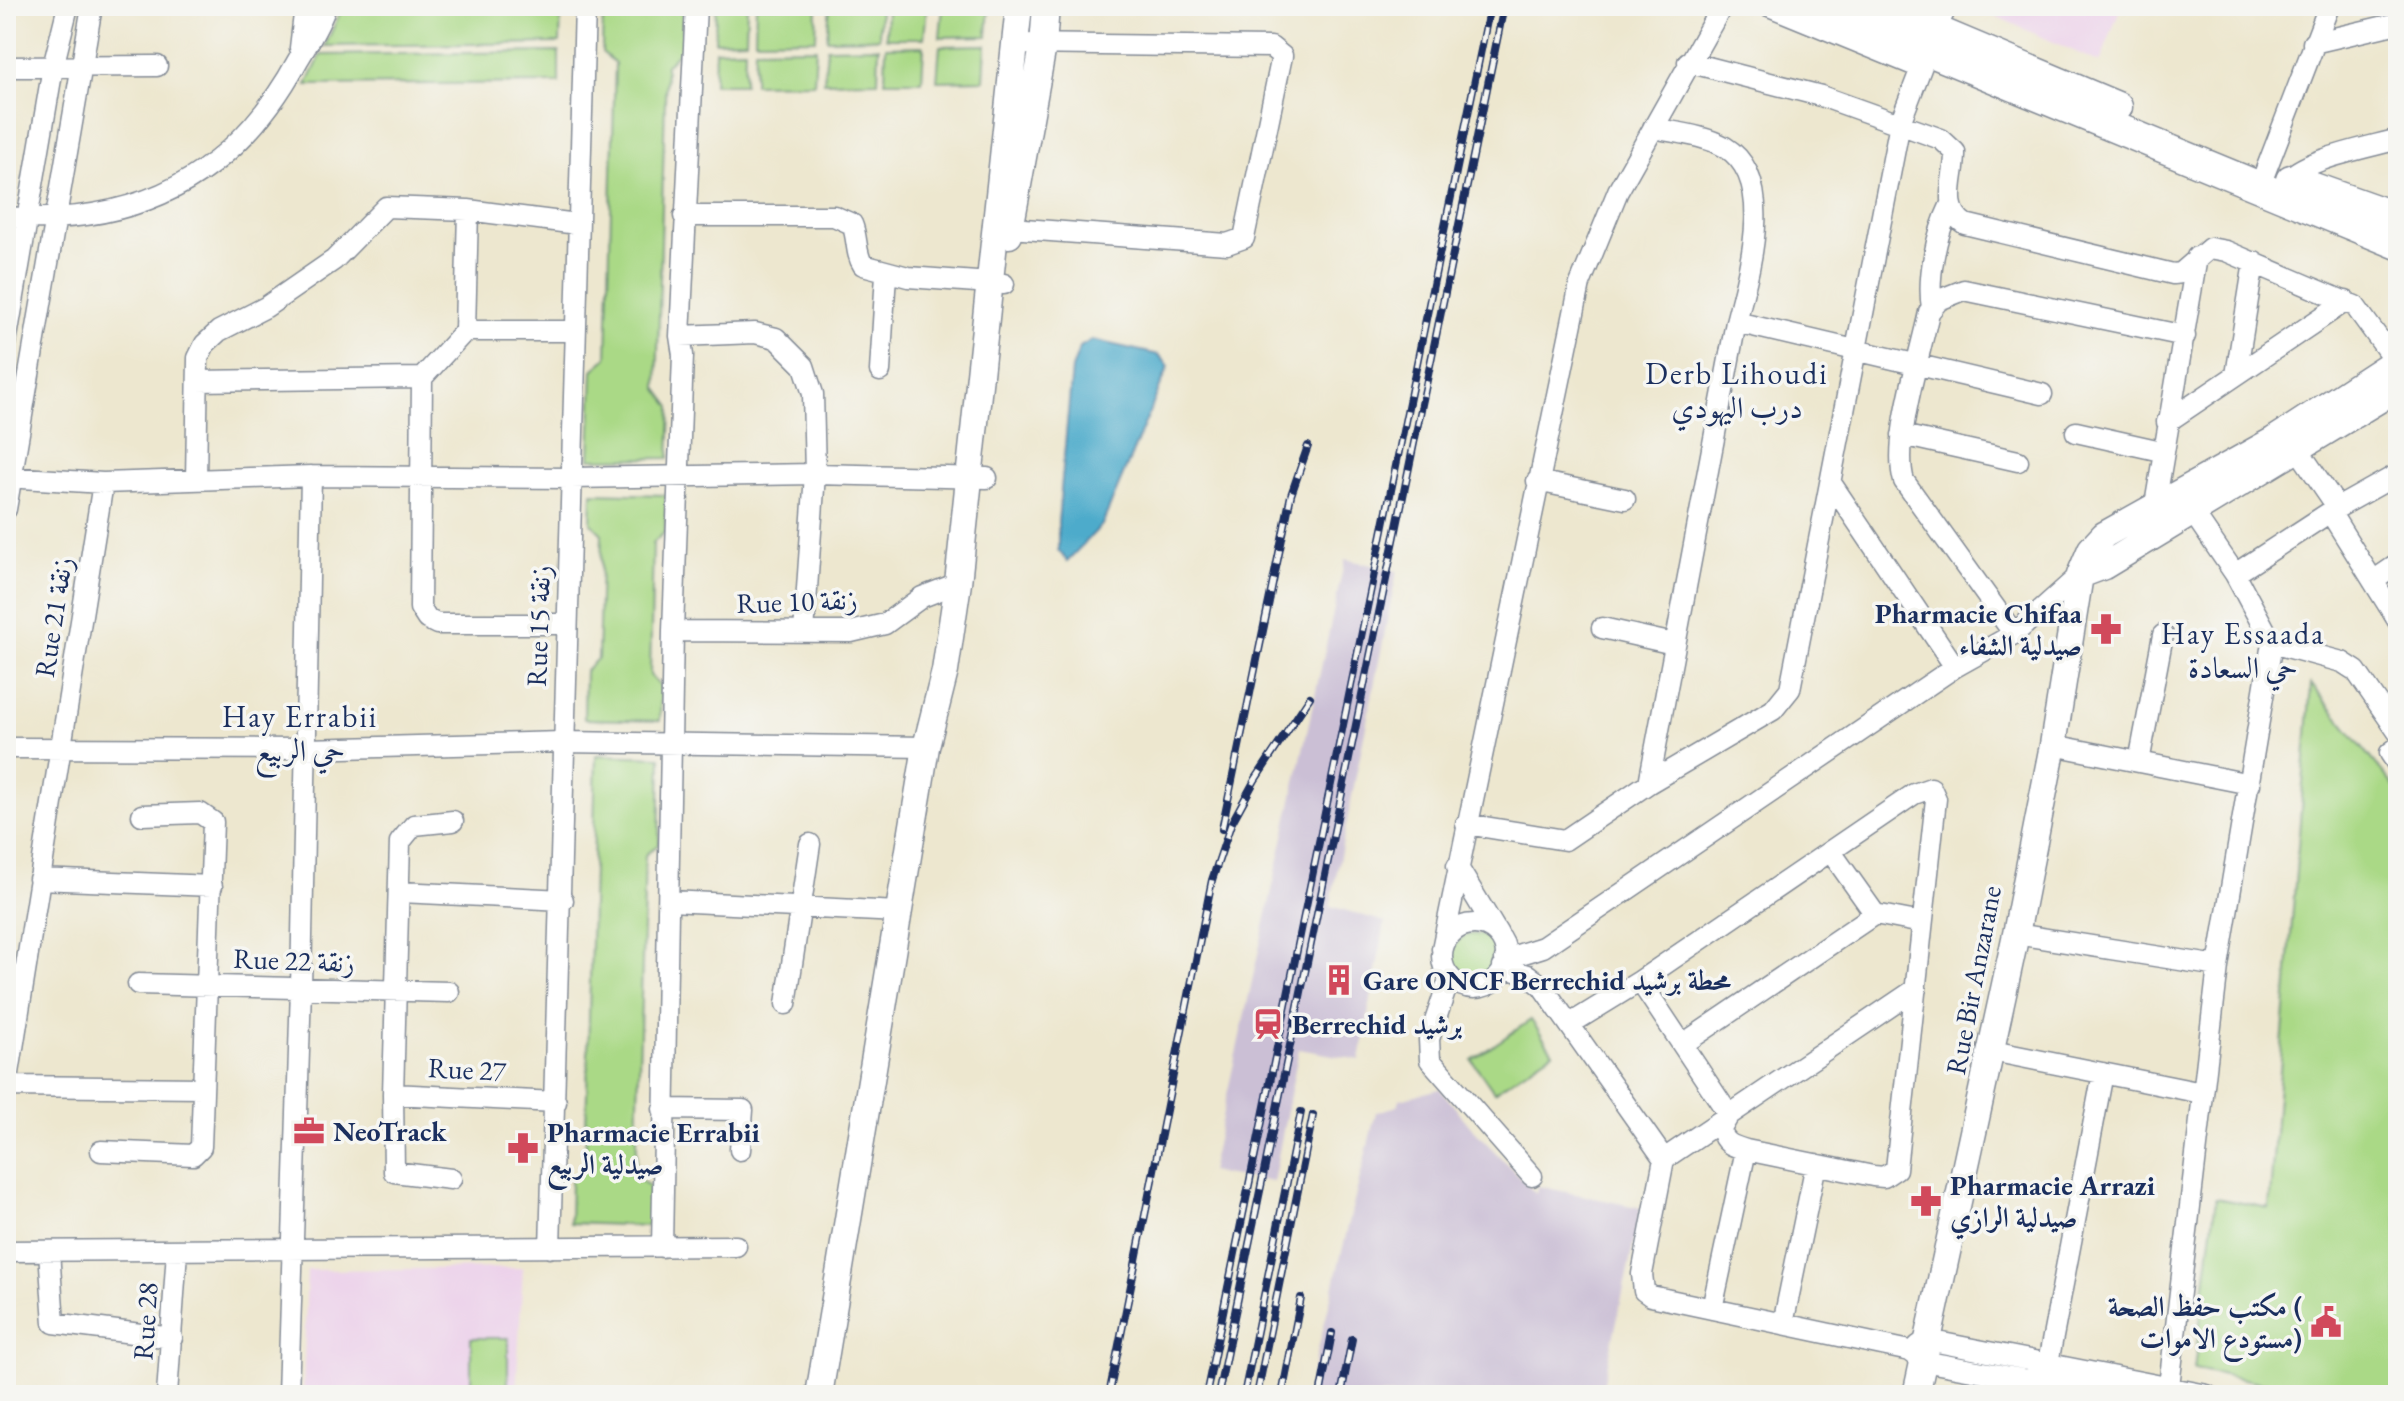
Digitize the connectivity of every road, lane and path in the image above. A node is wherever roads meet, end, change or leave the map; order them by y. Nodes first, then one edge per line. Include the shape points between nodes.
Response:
1 (68, 6) edge
2 (92, 6) edge
3 (305, 6) edge
4 (326, 6) edge
5 (585, 6) edge
6 (696, 6) edge
7 (1019, 6) edge
8 (1046, 6) edge
9 (1722, 6) edge
10 (1769, 6) edge
11 (1820, 6) edge
12 (1877, 6) edge
13 (2329, 6) edge
14 (2398, 23) edge
15 (1935, 28) edge
16 (2313, 43) junction
17 (1014, 44) junction
18 (1043, 46) junction
19 (299, 60) junction
20 (1688, 62) junction
21 (157, 66) dead end
22 (6, 67) edge
23 (53, 67) junction
24 (80, 68) junction
25 (1900, 123) junction
26 (1653, 128) junction
27 (2398, 139) edge
28 (2273, 183) junction
29 (1950, 206) junction
30 (468, 210) junction
31 (684, 216) junction
32 (16, 218) edge
33 (2398, 218) edge
34 (54, 220) junction
35 (577, 224) junction
36 (1010, 228) junction
37 (2398, 244) edge
38 (2197, 257) junction
39 (2254, 262) junction
40 (886, 274) junction
41 (996, 283) junction
42 (2346, 301) junction
43 (1932, 308) junction
44 (1736, 322) junction
45 (465, 331) junction
46 (575, 331) junction
47 (680, 336) junction
48 (2185, 336) junction
49 (6, 343) edge
50 (1857, 349) junction
51 (2396, 360) edge
52 (1918, 363) junction
53 (880, 371) dead end
54 (2236, 375) junction
55 (422, 378) junction
56 (198, 381) junction
57 (2398, 388) edge
58 (2042, 394) dead end
59 (2167, 422) junction
60 (2076, 432) dead end
61 (1902, 435) junction
62 (2297, 448) junction
63 (2161, 451) junction
64 (2018, 461) dead end
65 (815, 474) junction
66 (2398, 474) edge
67 (311, 476) junction
68 (423, 476) junction
69 (679, 476) junction
70 (978, 477) junction
71 (8, 478) edge
72 (571, 478) junction
73 (196, 480) junction
74 (1537, 481) junction
75 (103, 483) junction
76 (1831, 483) junction
77 (1625, 499) dead end
78 (2155, 505) junction
79 (6, 509) edge
80 (2334, 510) junction
81 (2192, 511) junction
82 (2398, 564) edge
83 (2235, 574) junction
84 (2080, 575) junction
85 (2373, 581) junction
86 (958, 583) junction
87 (2398, 621) edge
88 (566, 624) junction
89 (1602, 628) dead end
90 (673, 631) junction
91 (804, 632) junction
92 (2014, 634) junction
93 (2163, 635) dead end
94 (2272, 643) junction
95 (1674, 644) junction
96 (1955, 667) junction
97 (945, 671) junction
98 (2398, 732) edge
99 (562, 742) junction
100 (673, 743) junction
101 (2053, 745) junction
102 (926, 747) junction
103 (6, 748) edge
104 (306, 749) junction
105 (59, 750) junction
106 (2139, 762) junction
107 (1649, 783) junction
108 (2250, 784) junction
109 (142, 815) dead end
110 (453, 821) dead end
111 (1466, 824) junction
112 (810, 844) dead end
113 (1831, 852) junction
114 (1457, 866) junction
115 (39, 879) junction
116 (212, 886) junction
117 (400, 892) junction
118 (563, 900) junction
119 (670, 901) junction
120 (798, 908) junction
121 (899, 912) junction
122 (1875, 914) junction
123 (1922, 923) junction
124 (2016, 934) junction
125 (1499, 937) junction
126 (1442, 949) junction
127 (1504, 963) junction
128 (2218, 966) junction
129 (1450, 977) junction
130 (1640, 981) junction
131 (138, 984) dead end
132 (209, 985) junction
133 (301, 988) junction
134 (1916, 989) junction
135 (395, 992) junction
136 (449, 992) dead end
137 (786, 1004) dead end
138 (1570, 1024) junction
139 (1683, 1044) junction
140 (1992, 1051) junction
141 (2103, 1073) junction
142 (393, 1085) junction
143 (203, 1088) junction
144 (6, 1089) edge
145 (2202, 1093) junction
146 (556, 1102) junction
147 (663, 1109) junction
148 (1729, 1115) junction
149 (740, 1150) dead end
150 (1746, 1150) junction
151 (101, 1151) dead end
152 (1664, 1159) junction
153 (1816, 1164) junction
154 (1532, 1176) dead end
155 (451, 1179) dead end
156 (736, 1246) dead end
157 (662, 1247) junction
158 (550, 1248) junction
159 (6, 1251) edge
160 (49, 1251) junction
161 (177, 1251) junction
162 (293, 1252) junction
163 (1712, 1309) junction
164 (1783, 1324) junction
165 (172, 1338) junction
166 (1920, 1351) junction
167 (2050, 1381) edge
168 (2169, 1391) edge
169 (167, 1395) edge
170 (288, 1395) edge
171 (819, 1395) edge
172 (1916, 1395) edge
173 (2110, 1395) edge
174 (2207, 1395) edge

1 - 23 street
2 - 24 street
3 - 19 street
4 - 19 street
5 - 35 street, Rue 15 زنقة
6 - 31 street
7 - 17 street
8 - 18 street
9 - 20 street
10 - 15 street
11 - 15 main road
12 - 15 main road
13 - 16 street
14 - 16 street
15 - 25 street
15 - 28 main road
16 - 28 street
17 - 18 street
17 - 41 street
18 - 36 street
18 - 36 street via 1271,47 1282,56 1244,238 1227,244
19 - 34 street via 254,129 191,181 118,210
20 - 25 street via 1821,96
20 - 26 street
21 - 24 street
22 - 23 street
23 - 24 street
23 - 32 street
24 - 34 street
25 - 29 street via 1941,139 1955,152
25 - 50 street
26 - 44 street via 1723,146 1748,173 1755,247
26 - 74 street via 1618,191 1580,284
27 - 28 street via 2308,165
28 - 33 main road
28 - 37 main road
29 - 38 street via 1965,224 2173,274
29 - 43 street via 1939,236 1930,287
30 - 35 street
30 - 45 street
30 - 56 street via 386,207 334,260 295,290 219,331 198,358
31 - 40 street via 844,218 852,224 863,265
31 - 47 street
32 - 34 street
32 - 49 street
34 - 71 street
35 - 46 street, Rue 15 زنقة
36 - 41 street
38 - 39 street via 2210,248
38 - 48 street
39 - 42 street
39 - 54 street
40 - 41 street
40 - 53 street
41 - 70 street
42 - 51 street via 2362,312
42 - 54 street
43 - 48 street via 1964,290
43 - 52 street
44 - 50 street
44 - 95 street
45 - 46 street
45 - 55 street
46 - 72 street, Rue 15 زنقة
47 - 65 street via 755,333 776,338 790,349 804,366 813,394
47 - 69 street
48 - 59 street
50 - 52 street
50 - 76 street
51 - 78 street, Rue Bir Anzarane via 2274,440
52 - 58 street
52 - 61 street
54 - 59 street
55 - 56 street
55 - 68 street
56 - 73 street
57 - 62 street
59 - 63 street
60 - 63 street
61 - 64 street
61 - 92 street via 1904,481
62 - 80 street
62 - 81 street
63 - 78 street
65 - 69 street
65 - 70 street
65 - 91 street
66 - 80 street
67 - 68 street
67 - 73 street
67 - 104 street
68 - 72 street
68 - 88 street via 420,608 427,619 453,626
69 - 72 street
69 - 90 street
70 - 86 street
70 - 97 street via 967,626
71 - 75 street
71 - 79 street
72 - 88 street, Rue 15 زنقة
73 - 75 street
74 - 77 street
74 - 111 street
75 - 105 street, Rue 21 زنقة
76 - 96 street
76 - 107 street via 1784,700
78 - 84 street, Rue Bir Anzarane via 2104,535
80 - 83 street
80 - 85 street
81 - 83 street
81 - 84 street via 2104,566
82 - 85 street
83 - 94 street
84 - 92 street
84 - 101 street, Rue Bir Anzarane
85 - 87 street
86 - 91 street, Rue 10 زنقة via 922,597 885,624 851,632
86 - 97 street
88 - 99 street, Rue 15 زنقة
89 - 95 street
90 - 91 street, Rue 10 زنقة
90 - 100 street
92 - 96 street
93 - 106 street
94 - 98 street via 2342,662 2356,671
94 - 108 street
95 - 107 street
96 - 127 street via 1543,947
97 - 102 street
99 - 100 street
99 - 104 street
99 - 118 street, Rue 15 زنقة
100 - 102 street
100 - 119 street
101 - 106 street
101 - 124 street, Rue Bir Anzarane
102 - 121 street
103 - 105 street
104 - 105 street
104 - 133 street
105 - 115 street, Rue 21 زنقة
106 - 108 street
107 - 111 street via 1565,840
108 - 128 street
109 - 116 street via 200,813 212,818
110 - 117 street via 414,825 406,832 400,842
111 - 114 street
112 - 120 street
113 - 122 street
113 - 123 street via 1914,794 1931,788 1936,799
113 - 130 street
114 - 125 street
114 - 126 street
115 - 116 street
115 - 144 street, Rue 21 زنقة
116 - 132 street
117 - 118 street
117 - 135 street
118 - 146 street, Rue 15 زنقة
119 - 120 street
119 - 147 street
120 - 121 street
120 - 137 street
121 - 171 street
122 - 123 street
122 - 139 street
123 - 134 street
124 - 128 street
124 - 140 street, Rue Bir Anzarane
125 - 126 street via 1488,927 1466,925 1449,936
125 - 127 street
126 - 129 street
127 - 129 street via 1494,980 1478,987
127 - 138 street via 1542,986
128 - 145 street
129 - 154 street via 1429,1039 1430,1060
130 - 138 street
130 - 139 street
131 - 132 street, Rue 22 زنقة
132 - 133 street, Rue 22 زنقة
132 - 143 street
133 - 135 street, Rue 22 زنقة
133 - 162 street
134 - 148 street
134 - 153 street via 1896,1169 1884,1177
135 - 136 street, Rue 22 زنقة
135 - 142 street
138 - 152 street
139 - 148 street
140 - 141 street
140 - 166 street, Rue Bir Anzarane
141 - 145 street
141 - 167 street
142 - 146 street, Rue 27
142 - 155 street via 394,1172
143 - 144 street
143 - 151 street via 198,1153
145 - 168 street
146 - 158 street, Rue 15 زنقة
147 - 149 street via 743,1110
147 - 157 street
148 - 150 street via 1721,1129 1723,1138
148 - 152 street
150 - 153 street
150 - 163 street
152 - 163 street via 1641,1283 1651,1296
153 - 164 street
156 - 157 street
157 - 158 street
158 - 162 street
159 - 160 street
160 - 161 street
160 - 165 street via 54,1323
161 - 162 street
161 - 165 street, Rue 28
162 - 170 street
163 - 164 street
164 - 166 street
165 - 169 street, Rue 28
166 - 167 street
166 - 172 street, Rue Bir Anzarane
167 - 168 street
167 - 173 street
168 - 174 street

